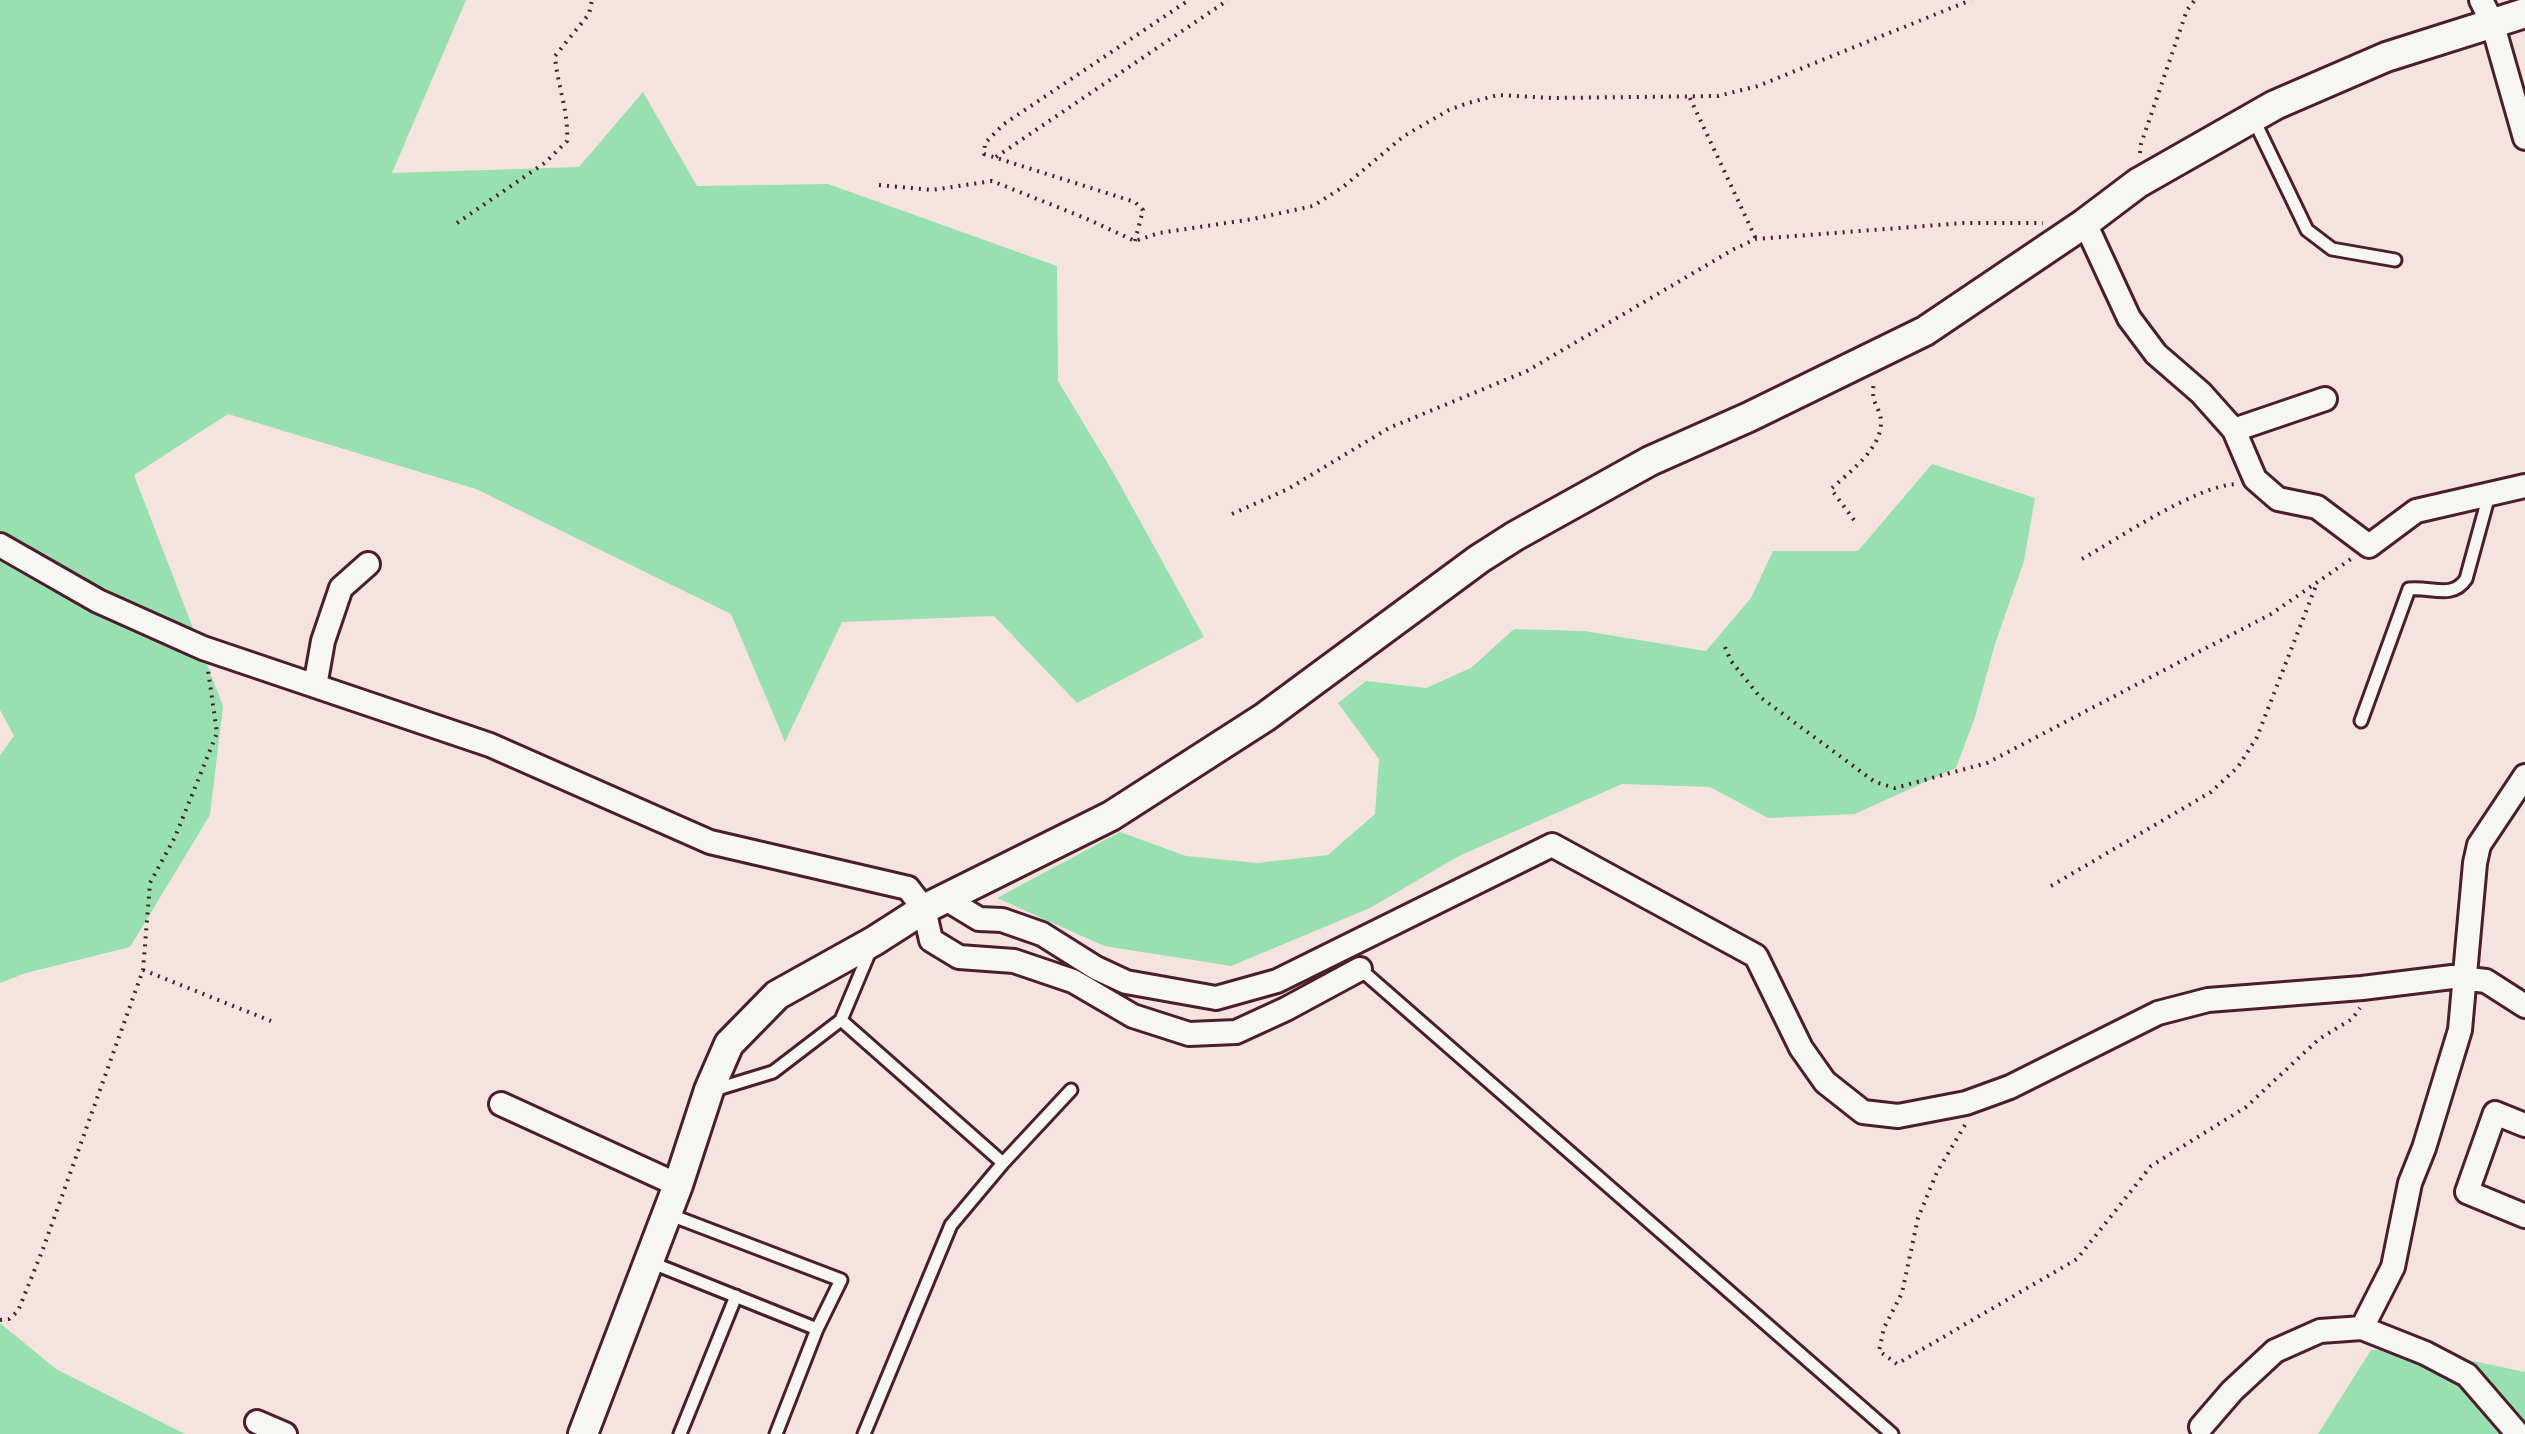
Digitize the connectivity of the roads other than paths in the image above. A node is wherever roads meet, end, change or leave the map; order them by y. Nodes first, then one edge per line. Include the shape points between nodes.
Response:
1 (2487, 11) edge
2 (2525, 13) edge
3 (2253, 117) junction
4 (2525, 138) edge
5 (2085, 223) junction
6 (2395, 260) dead end
7 (2325, 399) dead end
8 (2234, 430) junction
9 (2525, 486) edge
10 (2489, 494) junction
11 (0, 545) edge
12 (368, 564) dead end
13 (315, 686) junction
14 (2361, 721) dead end
15 (2525, 776) edge
16 (935, 904) junction
17 (874, 941) junction
18 (1360, 969) joint
19 (2464, 978) junction
20 (2525, 1006) edge
21 (841, 1020) junction
22 (709, 1090) junction
23 (1071, 1090) dead end
24 (501, 1104) dead end
25 (2525, 1125) edge
26 (1003, 1163) junction
27 (678, 1185) junction
28 (668, 1213) junction
29 (2525, 1216) edge
30 (649, 1262) junction
31 (736, 1296) junction
32 (2362, 1328) junction
33 (817, 1329) junction
34 (257, 1422) dead end
35 (2201, 1427) dead end
36 (285, 1434) edge
37 (583, 1434) edge
38 (680, 1434) edge
39 (776, 1434) edge
40 (864, 1434) edge
41 (1892, 1434) edge
42 (2518, 1434) edge

1 - 2 street
1 - 3 street
1 - 4 street
3 - 5 street via 2138,183
3 - 6 lane via 2307,230 2332,249
5 - 8 street via 2129,318 2156,354
5 - 16 street via 1925,331 1650,461 1515,536 1265,717 1111,816
7 - 8 street
8 - 10 street via 2255,479 2278,499 2317,507 2369,546 2416,511
9 - 10 street
10 - 14 lane via 2460,589 2409,589
11 - 13 street via 98,601 203,648
12 - 13 street via 341,588
13 - 16 street via 490,745 710,842 908,888
15 - 19 street via 2479,845
16 - 17 street
16 - 18 street via 931,940 959,957 1014,961 1073,981 1133,1016 1189,1034 1236,1032
16 - 19 street via 1042,934 1126,982 1216,998 1277,981 1552,845 1756,956 1801,1048 1825,1082 1863,1112 1898,1116 1966,1103 2010,1087 2158,1013 2208,1000
17 - 21 lane
17 - 22 street via 777,995 729,1044
18 - 41 lane
19 - 20 street via 2486,981
19 - 32 street via 2460,1030 2410,1183 2393,1267
21 - 22 lane via 773,1072
21 - 26 lane
22 - 27 street
23 - 26 lane
24 - 27 street
25 - 29 street via 2495,1113 2467,1192
26 - 40 lane via 951,1225
27 - 28 street
28 - 30 street
28 - 33 lane via 841,1280
30 - 31 lane
30 - 37 street
31 - 33 lane
31 - 38 lane
32 - 35 street via 2320,1331 2275,1351
32 - 42 street via 2467,1375
33 - 39 lane
34 - 36 street

